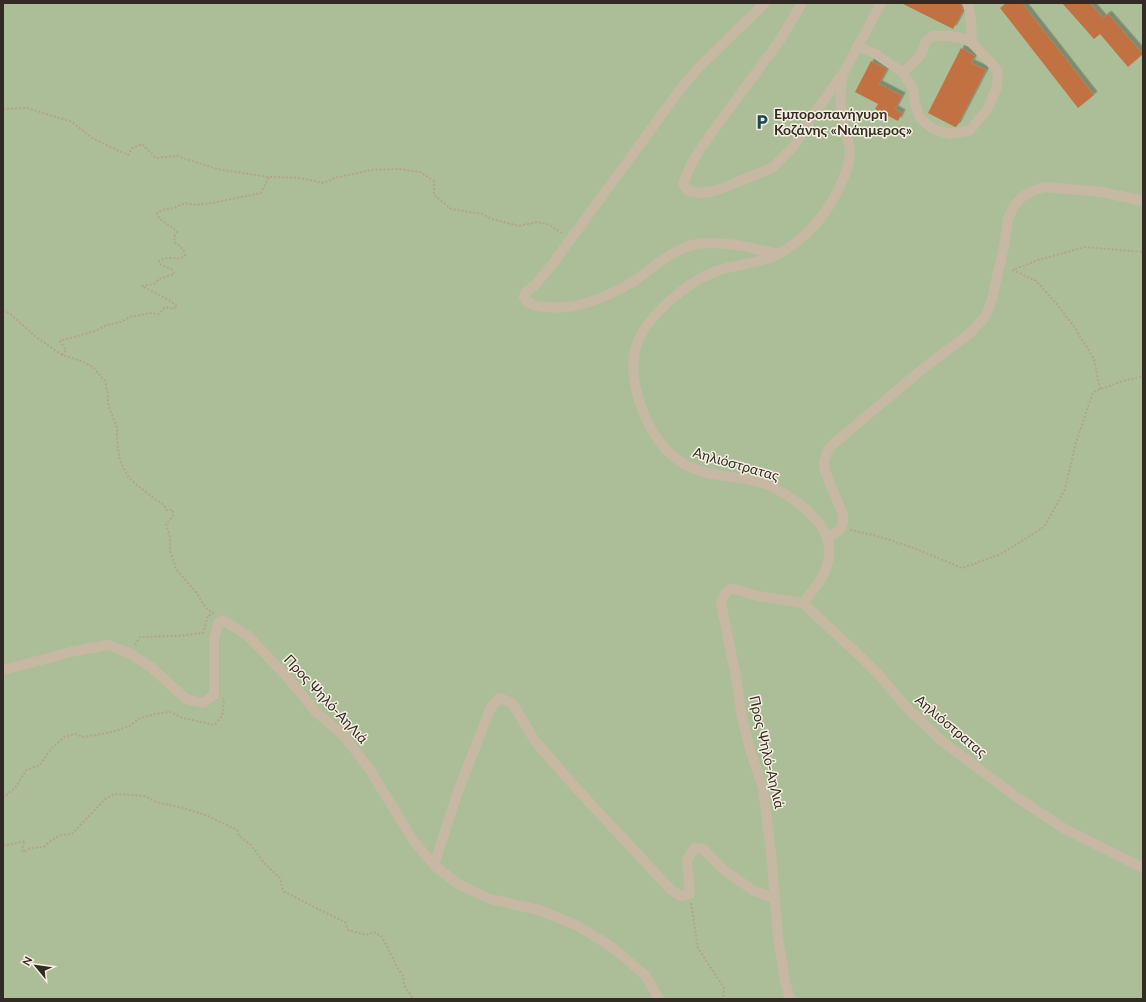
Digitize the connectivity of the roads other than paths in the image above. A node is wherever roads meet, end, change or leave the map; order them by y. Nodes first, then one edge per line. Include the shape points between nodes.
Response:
1 (765, 3) edge
2 (802, 3) edge
3 (881, 3) edge
4 (967, 3) edge
5 (971, 42) junction
6 (857, 46) junction
7 (902, 72) junction
8 (843, 74) junction
9 (1143, 201) edge
10 (778, 254) junction
11 (827, 537) junction
12 (803, 603) junction
13 (3, 670) edge
14 (434, 865) junction
15 (1143, 868) edge
16 (775, 898) junction
17 (659, 999) edge
18 (790, 999) edge

1 - 10 street via 697,69 571,239 524,297 526,302 533,305 564,308 594,300 631,282 673,254 696,244 734,245
2 - 8 street via 780,40 692,162 683,184 689,191 701,193 718,190 772,168 794,146
3 - 6 street, Αηλιόστρατας
4 - 5 street via 971,16
5 - 7 street via 950,36 933,36 926,41 917,60
5 - 7 street via 998,73 997,87 987,110 969,131 950,134 933,130 920,118 913,88
6 - 7 street via 876,54
6 - 8 street, Αηλιόστρατας
8 - 10 street, Αηλιόστρατας via 840,108 850,150 844,175 832,202 816,224
9 - 11 street via 1102,192 1045,188 1032,191 1013,207 1008,219 990,308 979,325 846,432 827,452 824,469 843,515 840,530
10 - 11 street, Αηλιόστρατας via 715,271 670,301 649,324 638,343 634,361 636,389 653,432 661,444 680,462 715,474 757,481 775,488 807,511
11 - 12 street, Αηλιόστρατας via 829,556 826,570
12 - 15 street, Αηλιόστρατας via 862,658 911,712 942,741 1018,798 1065,829
12 - 16 street, Προς Ψηλό-ΑηΛιά via 730,589 725,593 721,603 742,717 763,788
13 - 14 street, Προς Ψηλό-ΑηΛιά via 108,645 130,653 151,667 186,699 203,703 214,695 214,641 220,622 248,636 316,712 345,737 370,770 413,840
14 - 16 street via 457,794 490,709 498,698 512,702 535,741 627,845 671,890 681,896 690,894 687,860 694,848 703,849 724,870 754,891
14 - 17 street, Προς Ψηλό-ΑηΛιά via 458,884 490,899 539,910 576,925 612,947 645,975
16 - 18 street, Προς Ψηλό-ΑηΛιά via 778,938

